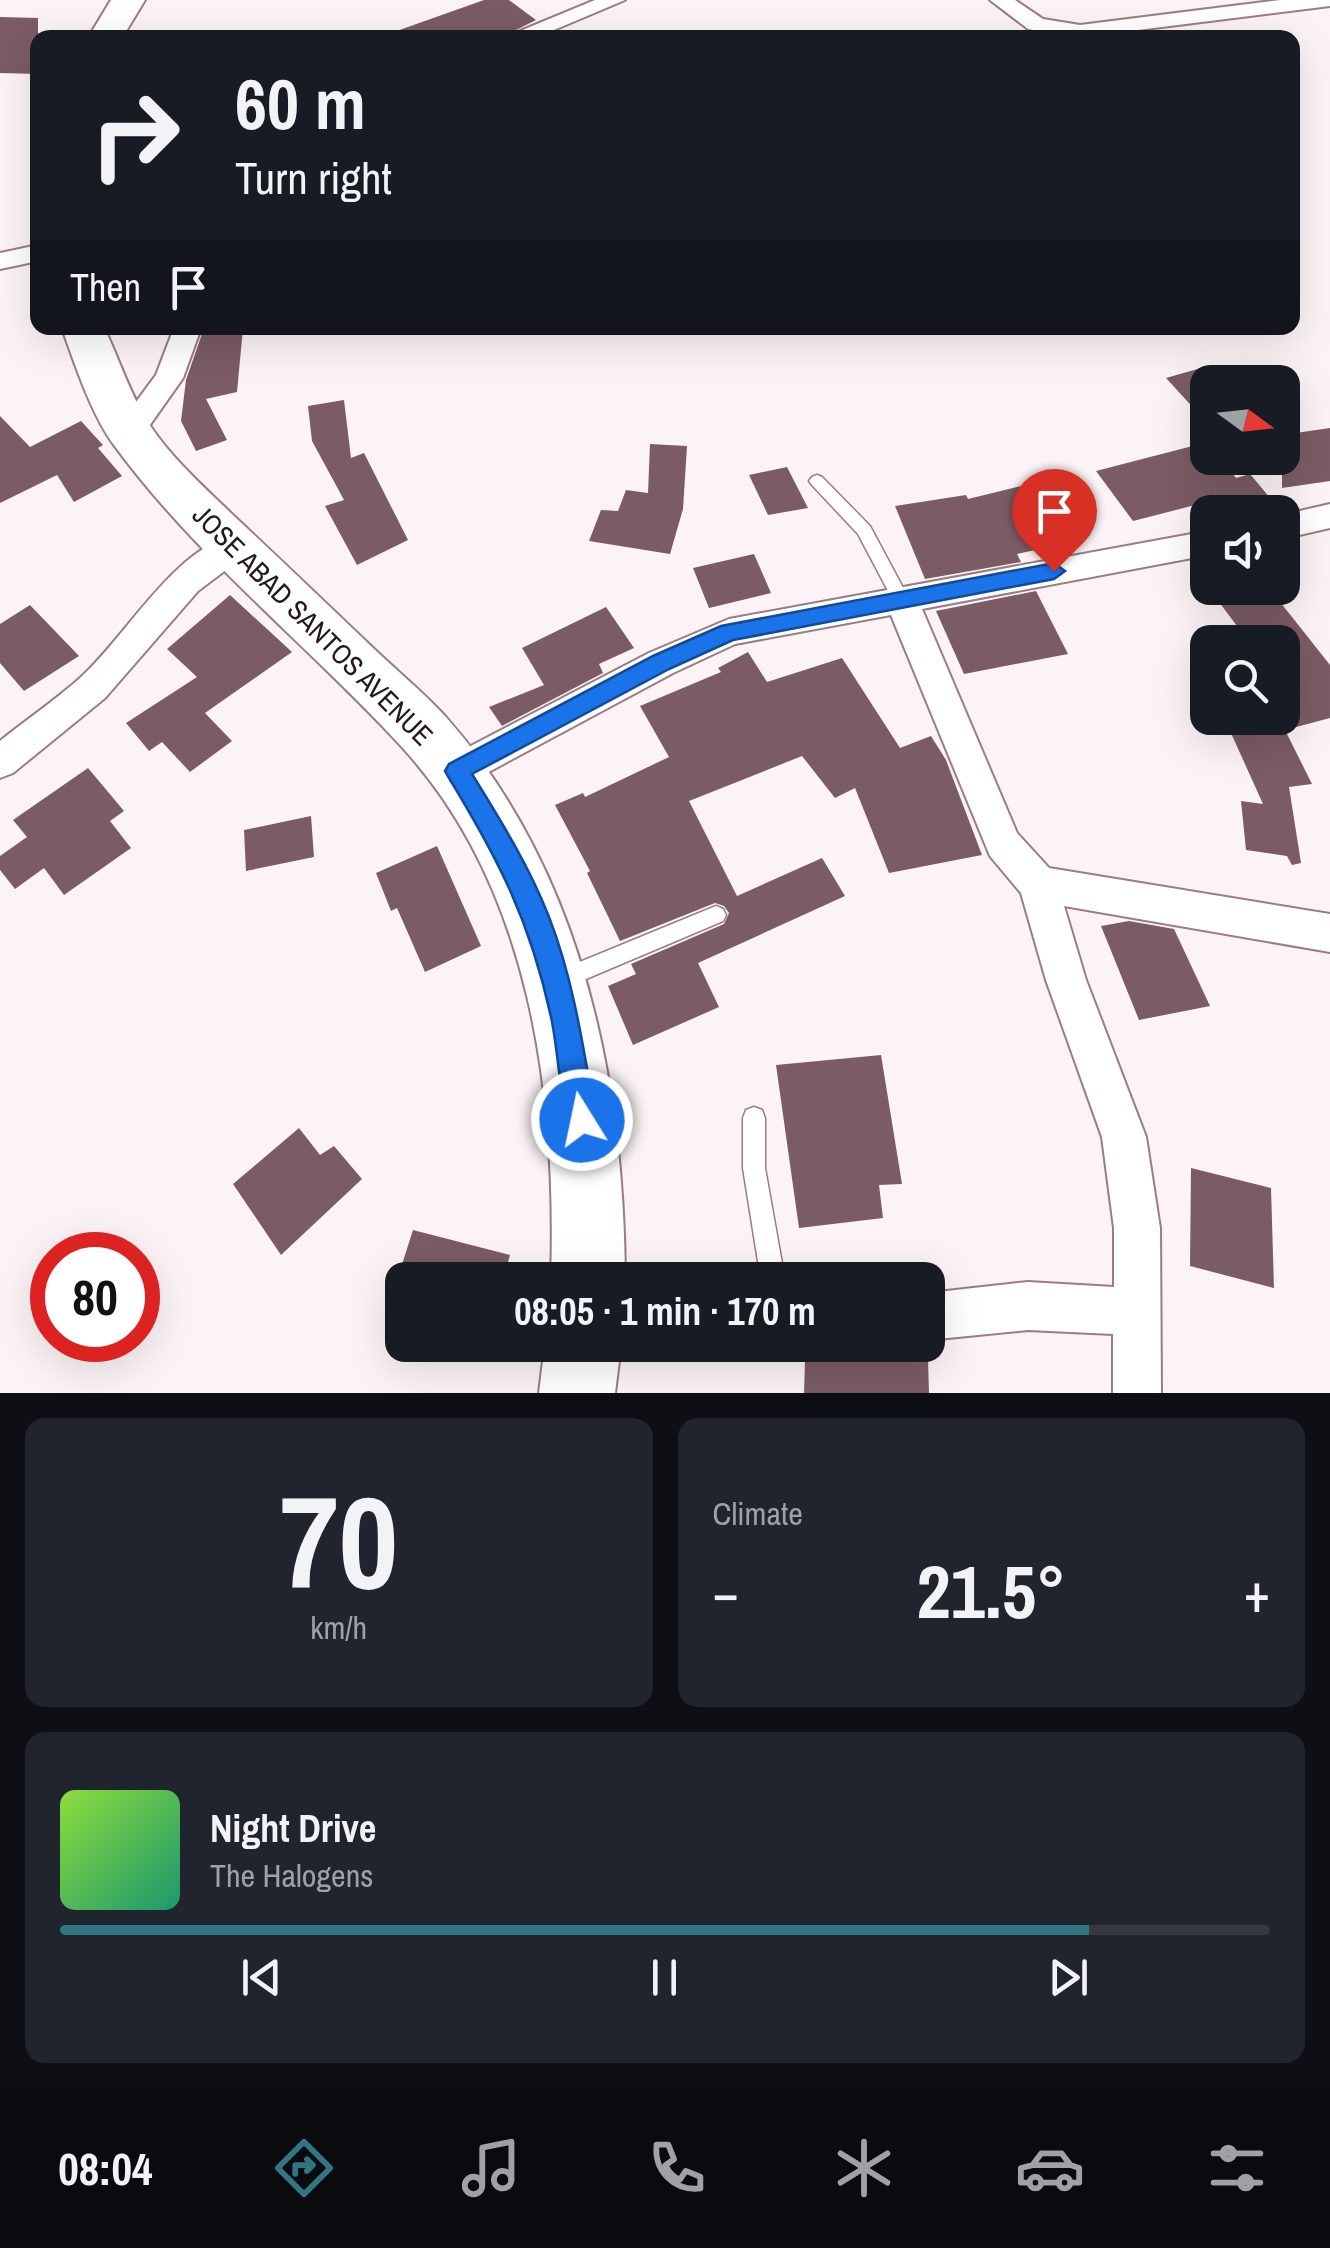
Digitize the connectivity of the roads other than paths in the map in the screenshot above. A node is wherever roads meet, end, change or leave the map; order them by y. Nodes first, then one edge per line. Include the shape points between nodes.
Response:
1 (128, 0) edge
2 (614, 0) edge
3 (1000, 0) edge
4 (1330, 0) edge
5 (562, 7) edge
6 (110, 30) edge
7 (526, 30) edge
8 (1050, 30) edge
9 (1104, 30) edge
10 (30, 255) edge
11 (0, 261) edge
12 (86, 335) edge
13 (184, 335) edge
14 (129, 432) junction
15 (817, 481) dead end
16 (1330, 516) edge
17 (1300, 523) edge
18 (236, 545) junction
19 (1190, 545) edge
20 (902, 600) junction
21 (0, 762) edge
22 (457, 771) junction
23 (1038, 884) junction
24 (716, 915) dead end
25 (1330, 933) edge
26 (555, 982) junction
27 (754, 1118) dead end
28 (589, 1262) edge
29 (770, 1262) edge
30 (1139, 1312) junction
31 (945, 1316) edge
32 (581, 1362) edge
33 (576, 1393) edge
34 (1137, 1393) edge

1 - 6 highway
2 - 5 street
3 - 8 street
4 - 9 street
5 - 7 street
10 - 11 street
12 - 14 highway, JOSE ABAD SANTOS AVENUE
13 - 14 street via 169,378
14 - 18 highway, JOSE ABAD SANTOS AVENUE
15 - 20 lane via 864,530
16 - 17 street
18 - 21 street via 175,593 93,688
18 - 22 highway, JOSE ABAD SANTOS AVENUE
19 - 20 street
20 - 22 street via 729,632
20 - 23 street via 1004,844
22 - 26 highway, JOSE ABAD SANTOS AVENUE via 510,856
23 - 25 street
23 - 30 street via 1124,1136 1137,1228
24 - 26 lane
26 - 28 highway, JOSE ABAD SANTOS AVENUE via 582,1120
27 - 29 lane via 754,1168
30 - 31 street via 1028,1306
30 - 34 street
32 - 33 highway

